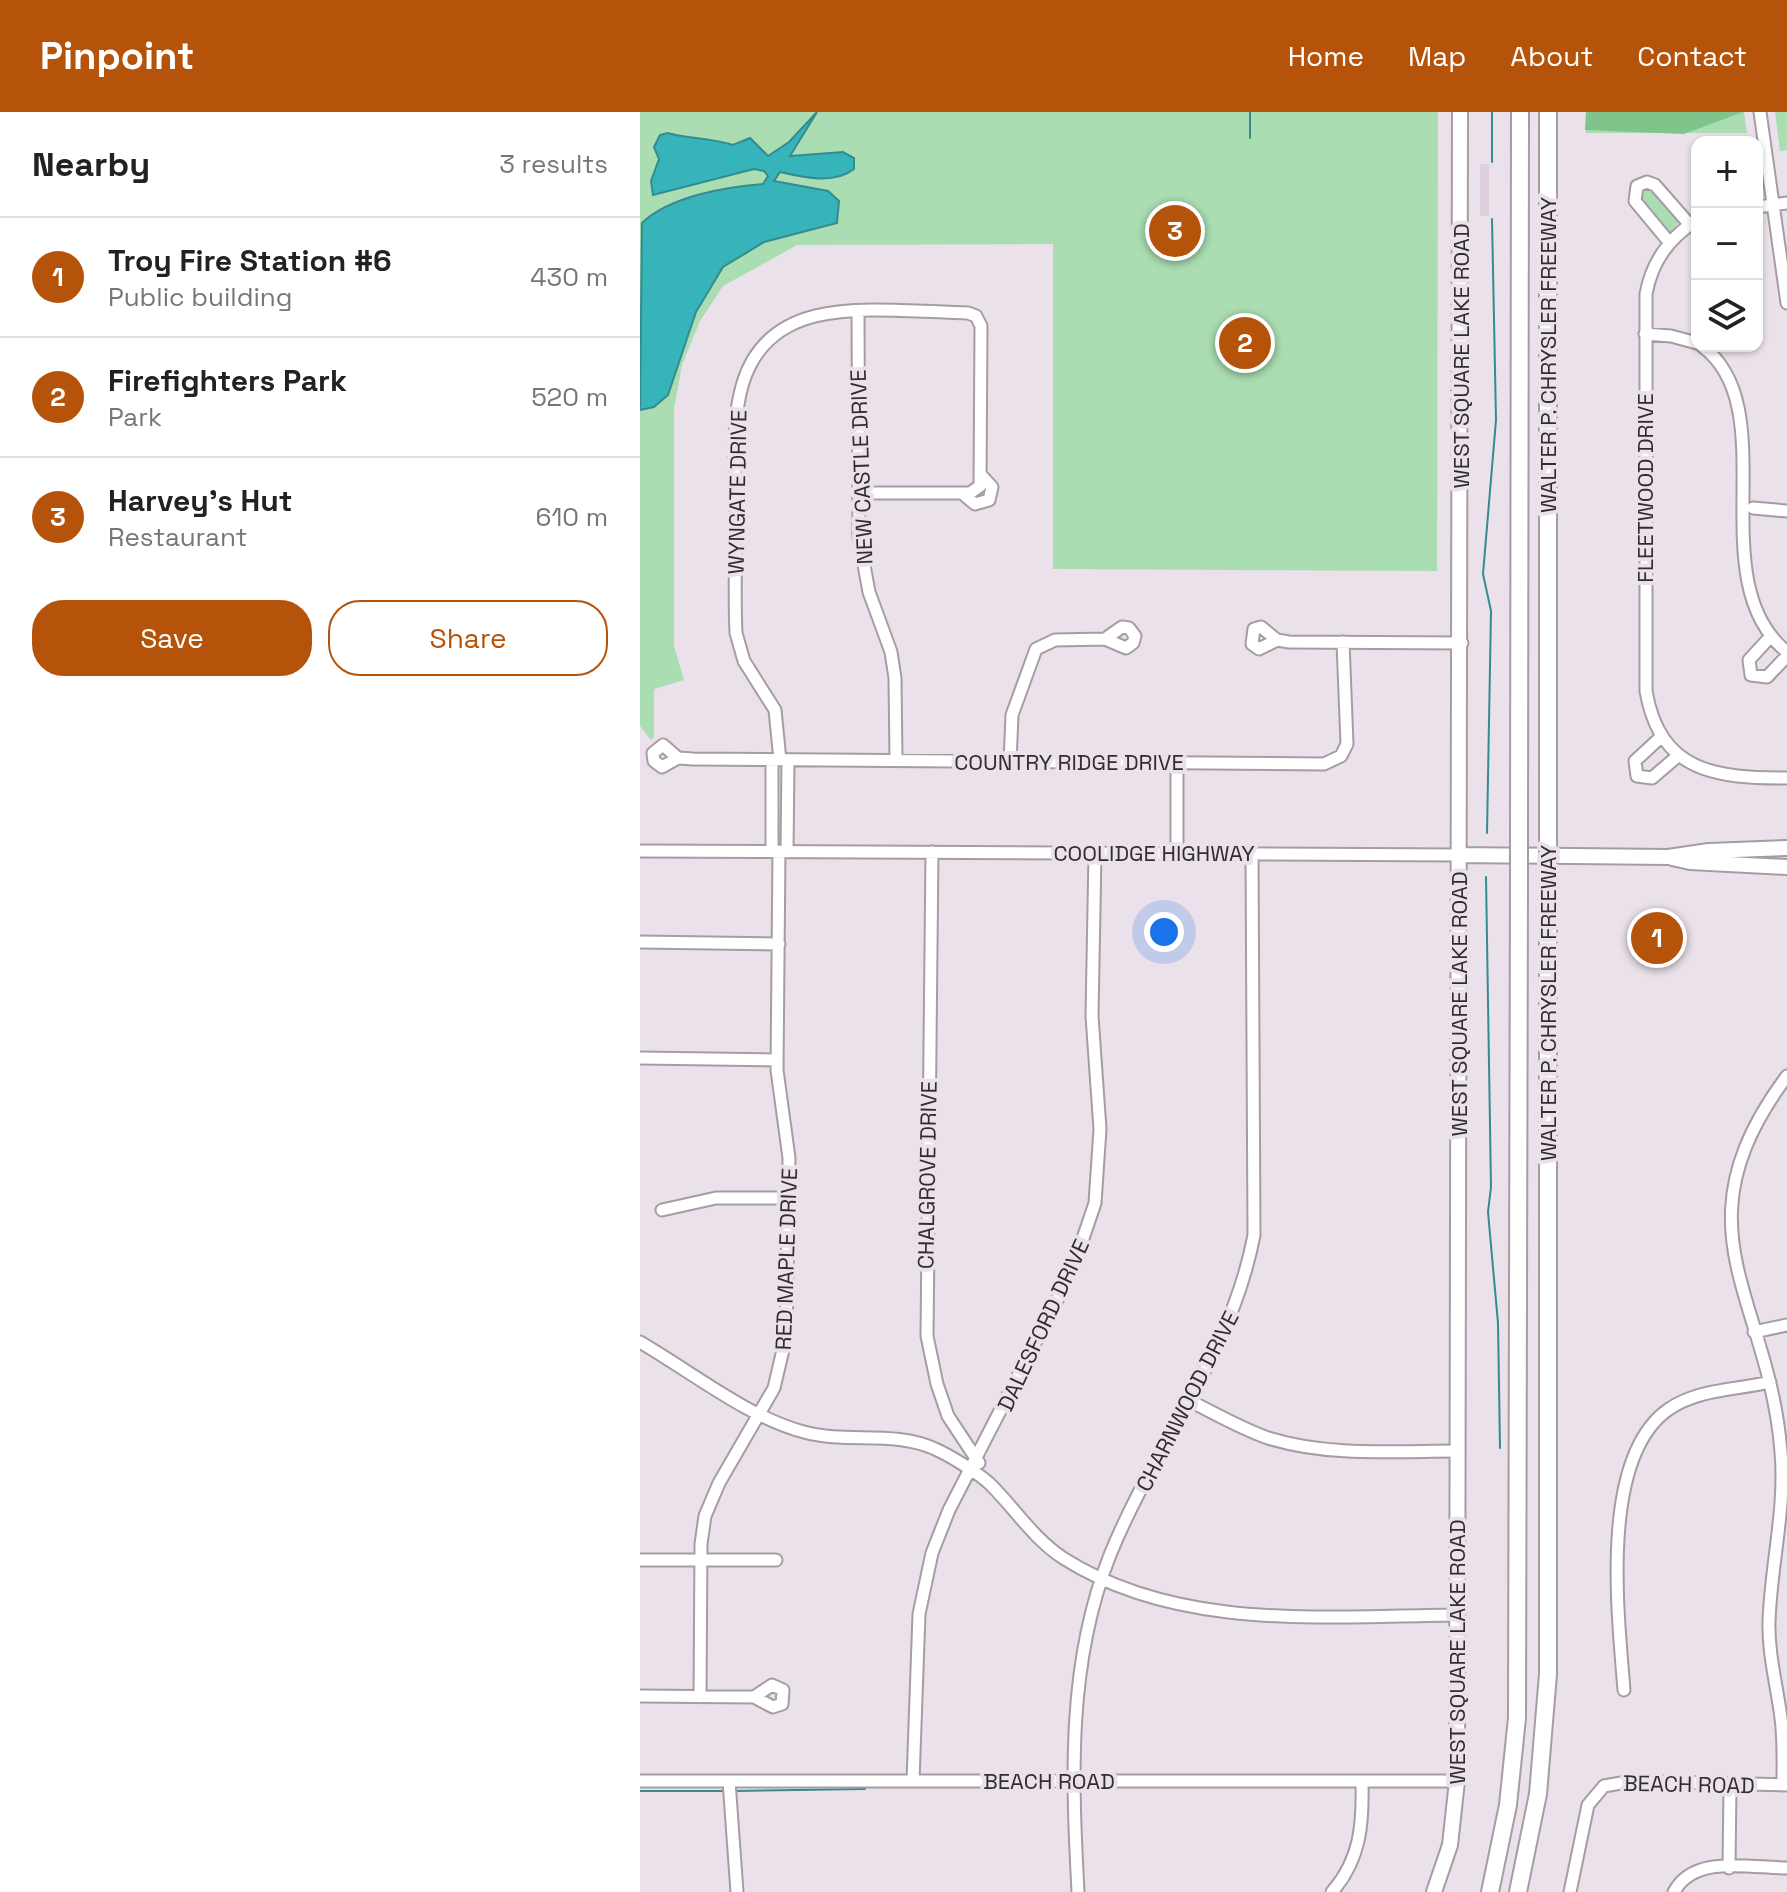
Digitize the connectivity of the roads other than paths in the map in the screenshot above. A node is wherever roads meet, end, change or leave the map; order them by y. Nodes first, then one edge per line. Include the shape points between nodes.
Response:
1 (1460, 112) edge
2 (1520, 112) edge
3 (1548, 112) edge
4 (1760, 112) edge
5 (1787, 203) edge
6 (1771, 205) junction
7 (1763, 206) edge
8 (1691, 220) edge
9 (1691, 224) edge
10 (1669, 242) junction
11 (1787, 303) edge
12 (858, 313) junction
13 (1645, 334) junction
14 (1691, 341) edge
15 (1709, 352) edge
16 (859, 493) junction
17 (1753, 508) junction
18 (1787, 511) edge
19 (1771, 636) junction
20 (1105, 639) dead end
21 (1277, 640) dead end
22 (1343, 642) junction
23 (1462, 643) junction
24 (1787, 654) edge
25 (1665, 741) junction
26 (1679, 755) junction
27 (678, 758) dead end
28 (780, 760) junction
29 (896, 760) junction
30 (1010, 762) junction
31 (1177, 763) junction
32 (1787, 778) edge
33 (1787, 848) edge
34 (640, 851) edge
35 (779, 851) junction
36 (932, 852) junction
37 (1095, 853) junction
38 (1252, 853) junction
39 (1177, 854) junction
40 (1459, 855) junction
41 (1668, 857) junction
42 (1787, 867) edge
43 (640, 942) edge
44 (779, 944) junction
45 (640, 1058) edge
46 (777, 1060) junction
47 (1787, 1076) edge
48 (789, 1198) junction
49 (662, 1210) dead end
50 (1787, 1325) edge
51 (1754, 1332) junction
52 (640, 1342) edge
53 (1770, 1382) junction
54 (1190, 1401) junction
55 (760, 1414) junction
56 (954, 1429) junction
57 (939, 1450) junction
58 (1458, 1451) junction
59 (977, 1460) junction
60 (971, 1472) junction
61 (989, 1482) junction
62 (1783, 1541) edge
63 (701, 1559) junction
64 (640, 1560) edge
65 (776, 1560) dead end
66 (1101, 1579) junction
67 (1458, 1615) junction
68 (1624, 1690) dead end
69 (640, 1696) edge
70 (1782, 1696) edge
71 (700, 1697) junction
72 (754, 1697) dead end
73 (1075, 1780) junction
74 (640, 1781) edge
75 (729, 1781) junction
76 (913, 1781) junction
77 (1457, 1781) junction
78 (1362, 1782) junction
79 (1730, 1785) junction
80 (1785, 1785) edge
81 (1729, 1868) junction
82 (1787, 1868) edge
83 (737, 1892) edge
84 (1078, 1892) edge
85 (1332, 1892) edge
86 (1434, 1892) edge
87 (1490, 1892) edge
88 (1518, 1892) edge
89 (1570, 1892) edge
90 (1674, 1892) edge

1 - 23 main road, WEST SQUARE LAKE ROAD
2 - 87 highway, WALTER P. CHRYSLER FREEWAY, bridge via 1517,1718 1508,1805
3 - 88 highway, WALTER P. CHRYSLER FREEWAY, bridge via 1548,1674 1538,1794
4 - 6 street
5 - 6 street
6 - 7 street
6 - 11 street
8 - 10 street, FLEETWOOD DRIVE via 1653,184 1637,186 1635,201
9 - 10 street, FLEETWOOD DRIVE
10 - 13 street, FLEETWOOD DRIVE via 1648,283
12 - 16 street, NEW CASTLE DRIVE
12 - 16 street, WYNGATE DRIVE via 968,313 981,326 981,475 976,490
12 - 28 street, WYNGATE DRIVE via 814,316 779,333 749,367 737,398 736,633 744,661 775,710
13 - 14 street
13 - 25 street, FLEETWOOD DRIVE via 1645,678 1650,710
15 - 17 street via 1727,365 1747,398
16 - 29 street, NEW CASTLE DRIVE via 861,563 895,678
17 - 18 street
17 - 19 street via 1753,590
19 - 24 street
19 - 24 street via 1749,660 1751,675 1767,677
20 - 30 street via 1055,640 1036,649 1012,715
21 - 22 street
22 - 23 street
22 - 31 street, COUNTRY RIDGE DRIVE via 1348,738 1337,759 1324,764
23 - 40 main road, WEST SQUARE LAKE ROAD
25 - 26 street
25 - 26 street via 1635,761 1637,776 1656,777
26 - 32 street via 1719,775
27 - 28 street, COUNTRY RIDGE DRIVE
28 - 29 street, COUNTRY RIDGE DRIVE
28 - 35 street, WYNGATE DRIVE
29 - 30 street, COUNTRY RIDGE DRIVE
30 - 31 street, COUNTRY RIDGE DRIVE
31 - 39 street
33 - 41 main road, COOLIDGE HIGHWAY
34 - 35 street, COOLIDGE HIGHWAY
35 - 36 street, COOLIDGE HIGHWAY
35 - 44 street, RED MAPLE DRIVE
36 - 37 street, COOLIDGE HIGHWAY
36 - 56 street, CHALGROVE DRIVE via 926,1321 934,1374
37 - 39 street, COOLIDGE HIGHWAY
37 - 59 street, DALESFORD DRIVE via 1092,1016 1100,1129 1095,1203 1072,1271
38 - 39 street, COOLIDGE HIGHWAY
38 - 40 street, COOLIDGE HIGHWAY
38 - 54 street, CHARNWOOD DRIVE via 1254,1235 1235,1309
40 - 41 main road, COOLIDGE HIGHWAY
40 - 58 main road, WEST SQUARE LAKE ROAD
41 - 42 main road, COOLIDGE HIGHWAY
43 - 44 street
44 - 46 street, RED MAPLE DRIVE
45 - 46 street
46 - 48 street, RED MAPLE DRIVE
47 - 51 street via 1751,1132 1732,1199 1732,1253
48 - 49 street via 716,1198
48 - 55 street, RED MAPLE DRIVE via 786,1337 777,1379
50 - 51 street
51 - 53 street
52 - 55 street
53 - 62 street via 1781,1451
53 - 68 street via 1686,1399 1655,1421 1635,1450 1619,1537
54 - 58 street via 1257,1434 1300,1445
54 - 66 street, CHARNWOOD DRIVE via 1139,1494
55 - 57 street via 806,1433 898,1439
55 - 63 street, RED MAPLE DRIVE via 708,1506
56 - 57 street
56 - 59 street, CHALGROVE DRIVE
57 - 60 street
58 - 67 main road, WEST SQUARE LAKE ROAD
59 - 60 street, DALESFORD DRIVE
59 - 61 street, CHALGROVE DRIVE
60 - 61 street
60 - 76 street, DALESFORD DRIVE via 940,1531 920,1600
61 - 66 street via 1048,1546
62 - 70 street via 1769,1623
63 - 64 street
63 - 65 street
63 - 71 street, RED MAPLE DRIVE
66 - 67 street via 1167,1600 1246,1613
66 - 73 street, CHARNWOOD DRIVE via 1078,1675
67 - 77 main road, WEST SQUARE LAKE ROAD
69 - 71 street
70 - 80 street
71 - 72 street
73 - 76 street, BEACH ROAD
73 - 78 street, BEACH ROAD
73 - 84 street, CHARNWOOD DRIVE
74 - 75 street, BEACH ROAD
75 - 76 street, BEACH ROAD
75 - 83 street
77 - 78 street, BEACH ROAD
77 - 86 main road, WEST SQUARE LAKE ROAD via 1450,1845
78 - 85 street via 1358,1848
79 - 80 street, BEACH ROAD
79 - 81 street
79 - 89 street, BEACH ROAD via 1623,1781 1604,1786 1586,1811
81 - 82 street
81 - 90 street via 1694,1869

